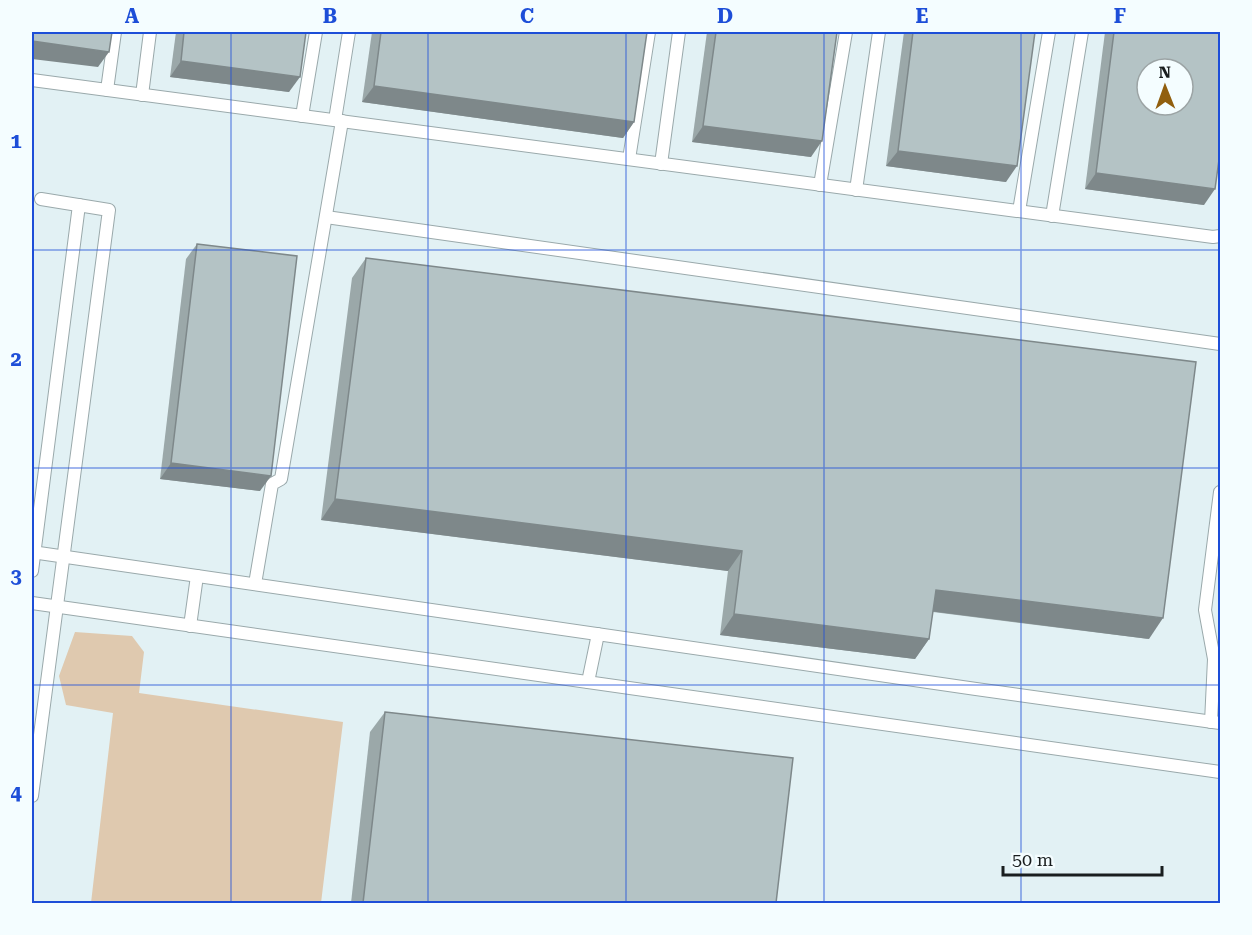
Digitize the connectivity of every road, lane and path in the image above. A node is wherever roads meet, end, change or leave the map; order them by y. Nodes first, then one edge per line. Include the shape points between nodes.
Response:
1 (115, 32) edge
2 (150, 32) edge
3 (316, 32) edge
4 (349, 32) edge
5 (649, 32) edge
6 (679, 32) edge
7 (846, 32) edge
8 (879, 32) edge
9 (1049, 32) edge
10 (1082, 32) edge
11 (32, 80) edge
12 (107, 90) junction
13 (142, 94) junction
14 (302, 116) junction
15 (339, 121) junction
16 (629, 159) junction
17 (661, 164) junction
18 (820, 185) junction
19 (856, 190) junction
20 (41, 199) dead end
21 (80, 205) junction
22 (1019, 211) junction
23 (1052, 216) junction
24 (326, 217) junction
25 (1221, 236) edge
26 (1221, 345) edge
27 (1221, 492) edge
28 (33, 552) edge
29 (63, 556) junction
30 (32, 571) edge
31 (197, 576) junction
32 (255, 584) junction
33 (32, 603) edge
34 (56, 606) junction
35 (190, 626) junction
36 (598, 634) junction
37 (588, 682) junction
38 (1216, 722) edge
39 (1221, 772) edge
40 (32, 796) edge

1 - 12 lane
2 - 13 lane
3 - 14 lane
4 - 15 lane
5 - 16 lane
6 - 17 lane
7 - 18 lane
8 - 19 lane
9 - 22 lane
10 - 23 lane
11 - 12 lane
12 - 13 lane
13 - 14 lane
14 - 15 lane
15 - 16 lane
15 - 24 lane
16 - 17 lane
17 - 18 lane
18 - 19 lane
19 - 22 lane
20 - 21 lane
21 - 28 lane
21 - 29 lane via 109,210
22 - 23 lane
23 - 25 lane
24 - 26 lane
24 - 32 lane via 281,479 272,484
27 - 38 lane via 1205,610 1215,659
28 - 29 lane
28 - 30 lane
29 - 31 lane
29 - 34 lane
31 - 32 lane
31 - 35 lane
32 - 36 lane
33 - 34 lane
34 - 35 lane
34 - 40 lane
35 - 37 lane
36 - 37 lane
36 - 38 lane
37 - 39 lane

